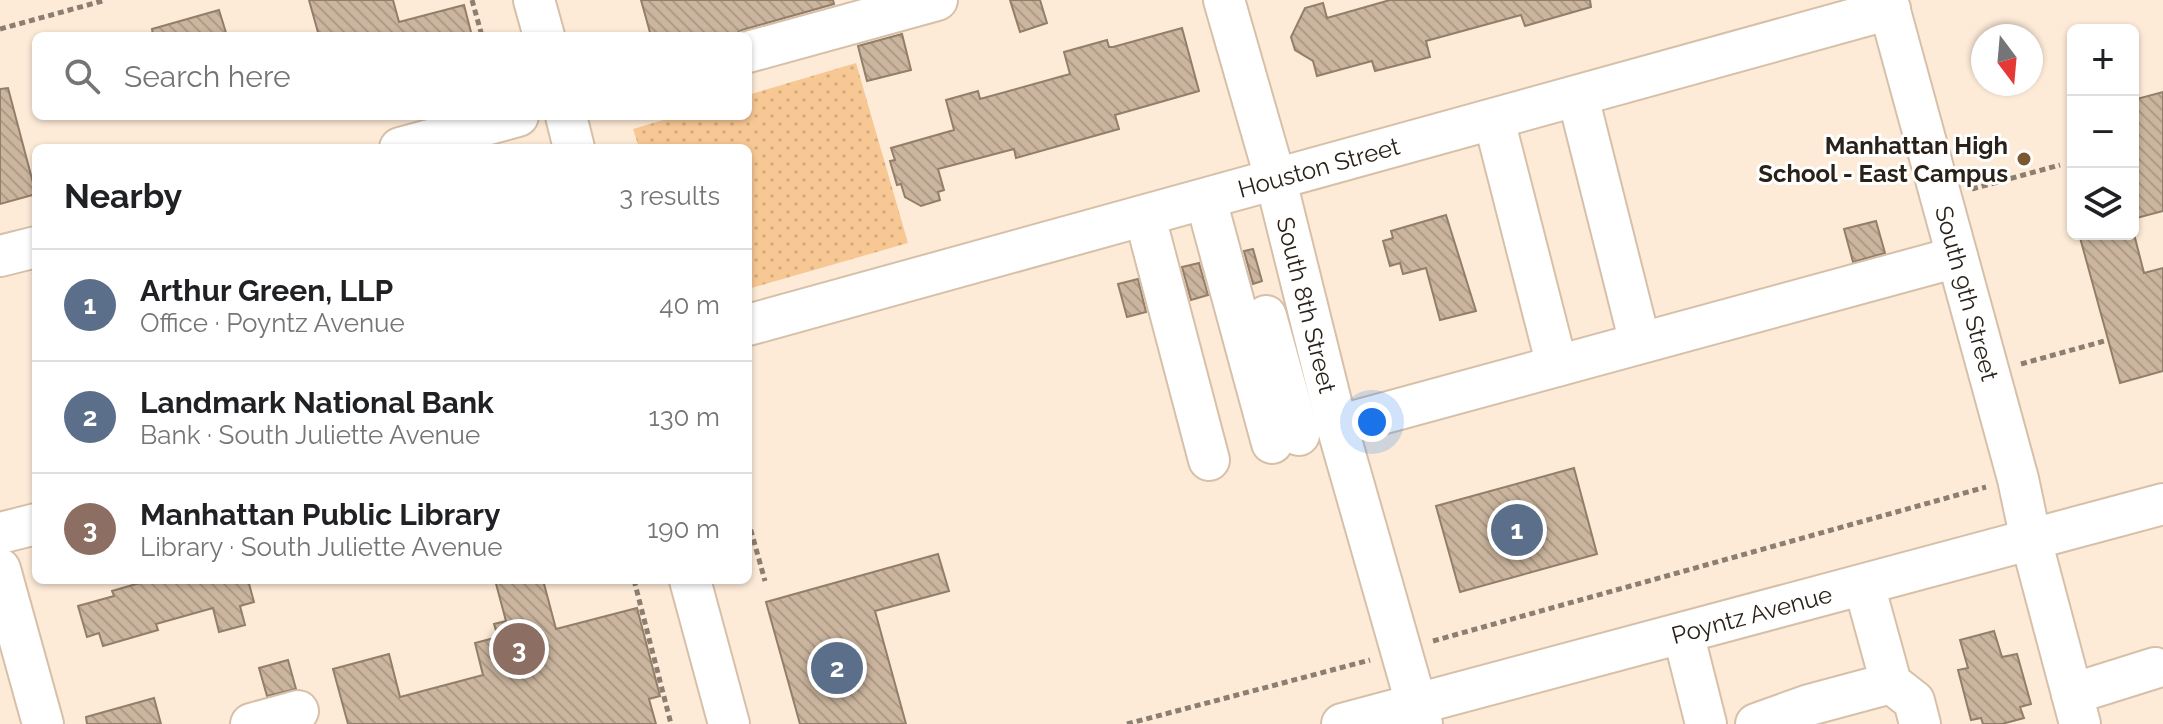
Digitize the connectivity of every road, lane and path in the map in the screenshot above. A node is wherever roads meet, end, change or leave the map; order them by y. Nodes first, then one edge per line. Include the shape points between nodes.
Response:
1 (106, 0) edge
2 (472, 0) edge
3 (534, 0) edge
4 (937, 0) edge
5 (1224, 0) edge
6 (1888, 5) edge
7 (854, 11) edge
8 (0, 29) edge
9 (481, 32) edge
10 (543, 32) edge
11 (752, 50) edge
12 (1578, 97) junction
13 (503, 120) edge
14 (567, 120) edge
15 (1494, 120) junction
16 (415, 144) edge
17 (573, 144) edge
18 (2060, 165) dead end
19 (1276, 181) junction
20 (1212, 198) junction
21 (1941, 198) junction
22 (1145, 217) junction
23 (32, 248) edge
24 (0, 256) edge
25 (1957, 257) junction
26 (752, 324) edge
27 (2108, 340) dead end
28 (1640, 343) junction
29 (1557, 366) junction
30 (1989, 373) junction
31 (1290, 438) junction
32 (1209, 460) dead end
33 (1983, 487) dead end
34 (2163, 504) edge
35 (32, 525) edge
36 (0, 533) edge
37 (752, 534) edge
38 (2031, 540) junction
39 (0, 569) edge
40 (765, 581) dead end
41 (635, 584) edge
42 (691, 584) edge
43 (1864, 585) junction
44 (1683, 633) junction
45 (1428, 642) dead end
46 (1372, 659) dead end
47 (2155, 668) dead end
48 (1891, 683) junction
49 (2076, 709) edge
50 (298, 711) dead end
51 (1419, 714) edge
52 (1812, 714) edge
53 (43, 724) edge
54 (251, 724) edge
55 (671, 724) edge
56 (729, 724) edge
57 (1127, 724) edge
58 (1342, 724) edge
59 (1706, 724) edge
60 (1756, 724) edge
61 (1920, 724) edge

1 - 8 path
2 - 9 path
3 - 10 street
4 - 7 street
5 - 19 street, South 8th Street
6 - 12 street, Houston Street
6 - 21 street, South 9th Street
7 - 11 street
12 - 15 street, Houston Street
12 - 28 street
13 - 16 street
14 - 17 street
15 - 19 street, Houston Street
15 - 29 street
18 - 21 path
19 - 20 street, Houston Street
19 - 31 street, South 8th Street
20 - 22 street, Houston Street
20 - 31 street
21 - 25 street, South 9th Street
22 - 26 street, Houston Street
22 - 32 street
23 - 24 street
25 - 28 street
25 - 30 street, South 9th Street
27 - 30 path
28 - 29 street
29 - 31 street
30 - 38 street, South 9th Street
31 - 51 street, South 8th Street
33 - 45 path
34 - 38 street, Poyntz Avenue
35 - 36 street
37 - 40 path
38 - 43 street, Poyntz Avenue
38 - 49 street, South 9th Street
39 - 53 street
41 - 55 path
42 - 56 street
43 - 44 street, Poyntz Avenue
43 - 48 street
44 - 51 street, Poyntz Avenue
44 - 59 street
46 - 57 path
47 - 49 street
48 - 52 street
48 - 61 street via 1914,701
50 - 54 street
51 - 58 street, Poyntz Avenue
52 - 60 street

